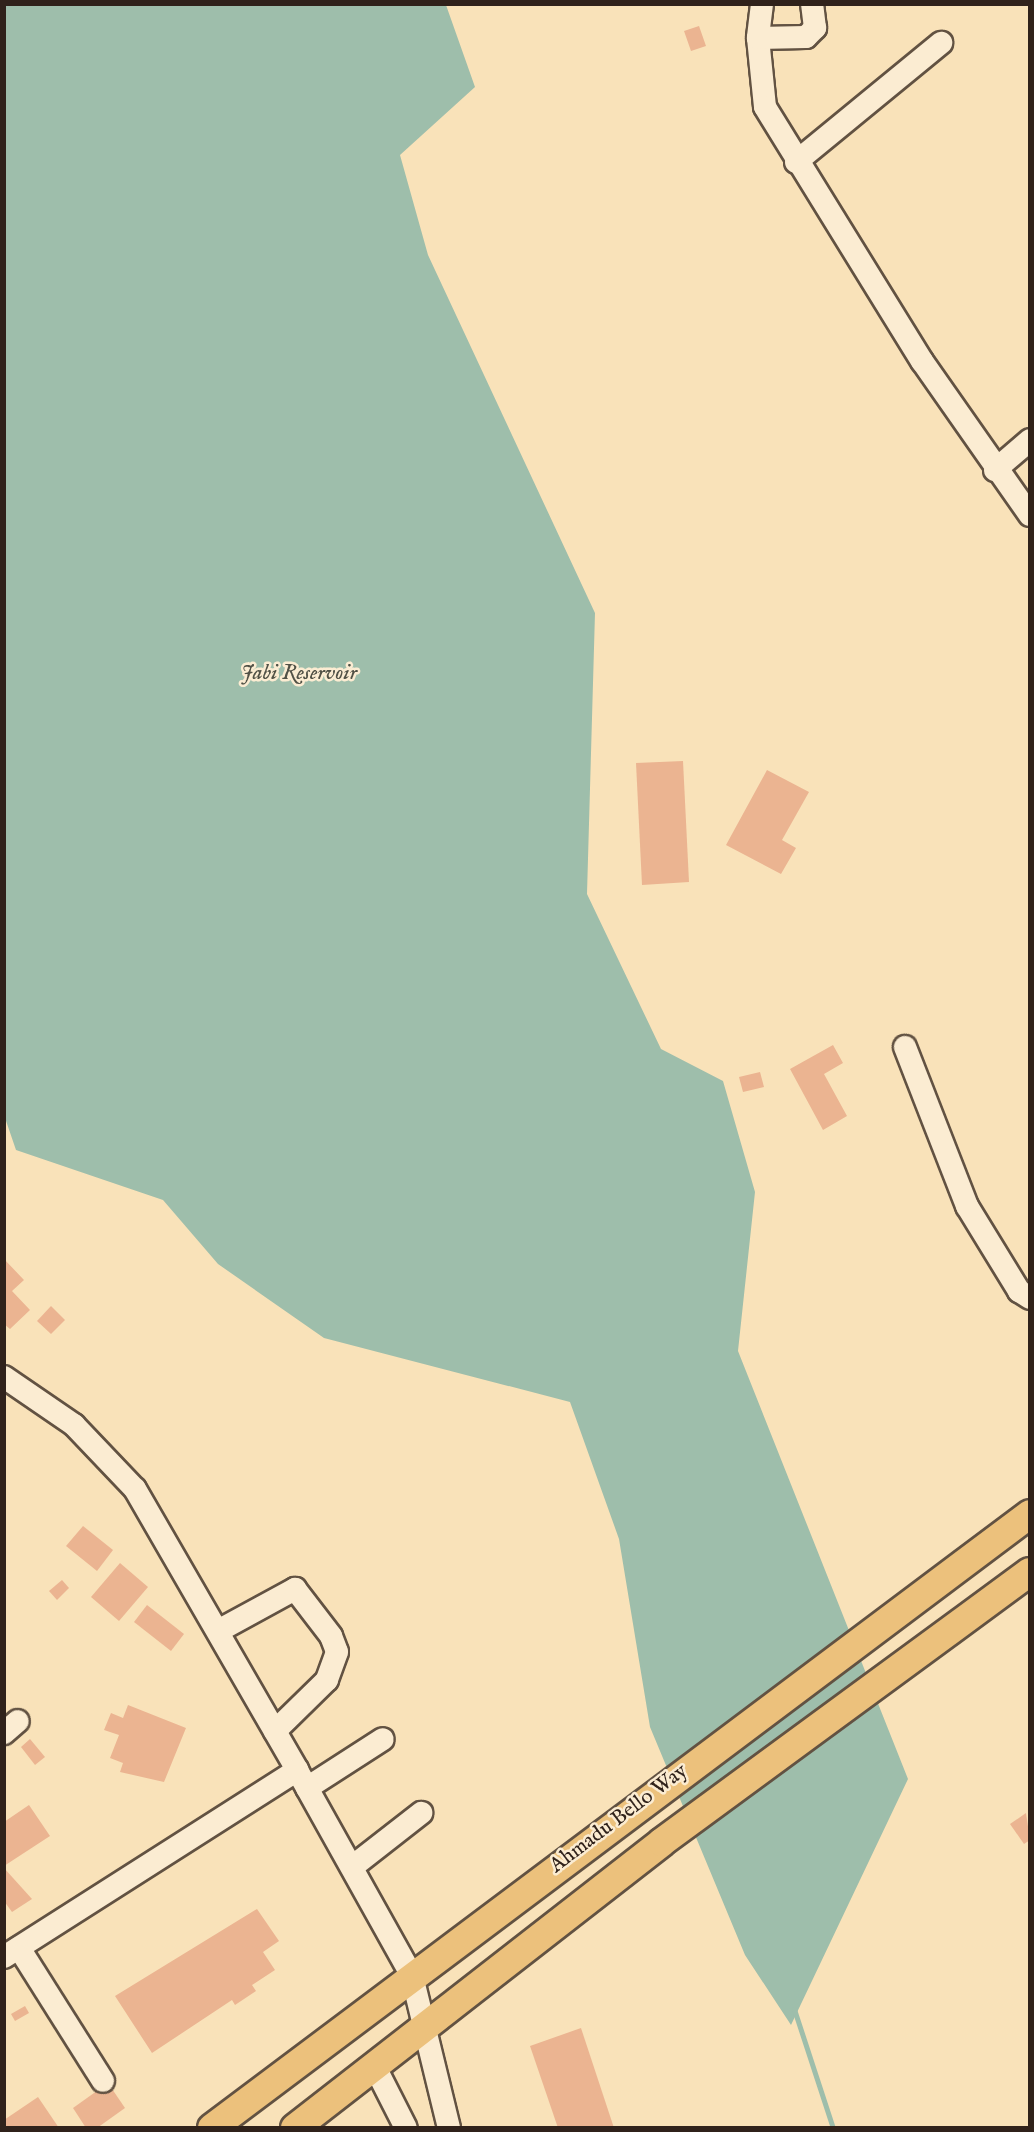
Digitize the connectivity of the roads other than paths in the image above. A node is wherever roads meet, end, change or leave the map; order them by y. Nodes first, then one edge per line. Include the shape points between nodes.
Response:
1 (762, 4) edge
2 (812, 4) edge
3 (758, 38) junction
4 (941, 43) dead end
5 (796, 162) junction
6 (1029, 440) edge
7 (996, 470) junction
8 (1029, 516) edge
9 (905, 1047) dead end
10 (1029, 1298) edge
11 (4, 1377) edge
12 (1029, 1514) edge
13 (1029, 1572) edge
14 (218, 1631) junction
15 (275, 1731) junction
16 (383, 1738) dead end
17 (302, 1779) junction
18 (421, 1813) dead end
19 (352, 1867) junction
20 (12, 1952) edge
21 (412, 1976) junction
22 (428, 2028) junction
23 (375, 2067) junction
24 (103, 2081) dead end
25 (212, 2127) edge
26 (295, 2127) edge
27 (406, 2127) edge
28 (449, 2127) edge

1 - 3 street
2 - 3 street via 815,28 806,37
3 - 5 street via 765,107
4 - 5 street
5 - 7 street
6 - 7 street
7 - 8 street
9 - 10 street via 967,1206 1018,1291
11 - 14 street via 74,1425 135,1490
12 - 21 main road, Ahmadu Bello Way
13 - 22 main road, Ahmadu Bello Way via 662,1842
14 - 15 street
14 - 15 street via 295,1589 303,1593 331,1636 337,1652 327,1680
15 - 17 street
16 - 17 street
17 - 19 street
17 - 20 street
18 - 19 street
19 - 21 street
20 - 24 street
21 - 22 street
21 - 25 main road, Ahmadu Bello Way
22 - 23 main road, Ahmadu Bello Way
22 - 28 street
23 - 26 main road, Ahmadu Bello Way
23 - 27 street

